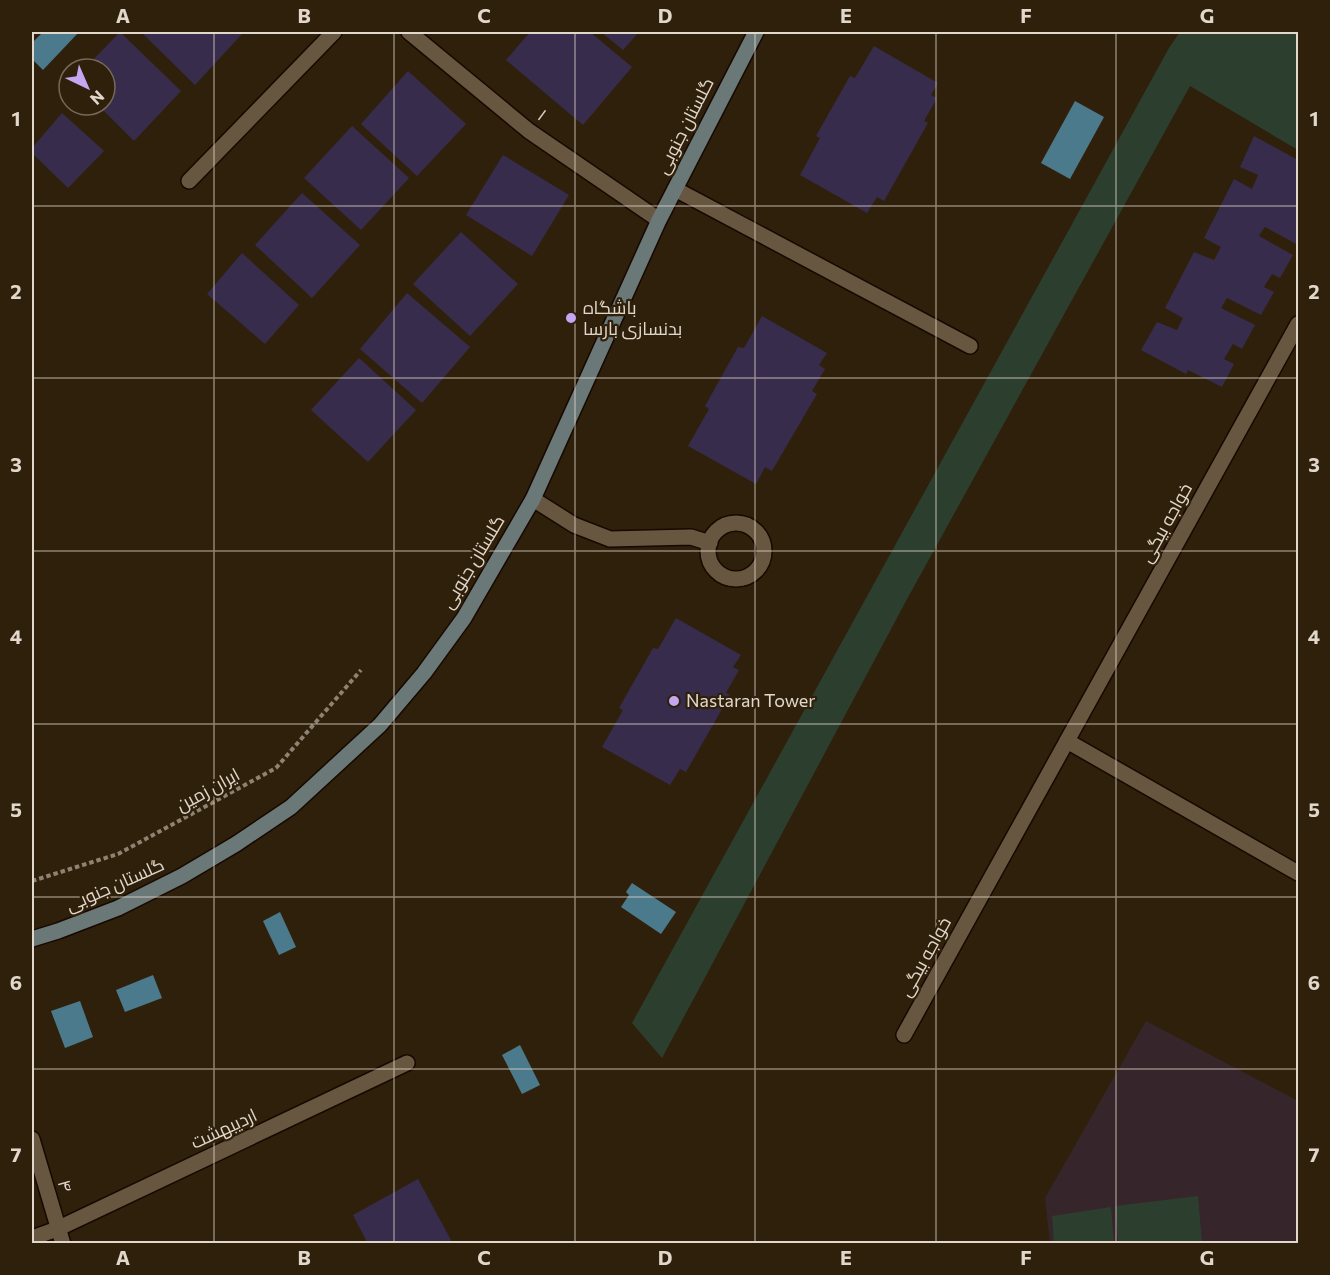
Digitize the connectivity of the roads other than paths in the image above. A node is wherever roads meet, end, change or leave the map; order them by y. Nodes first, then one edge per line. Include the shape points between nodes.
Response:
1 (334, 32) edge
2 (409, 32) edge
3 (756, 32) edge
4 (189, 181) dead end
5 (675, 189) junction
6 (659, 220) junction
7 (1299, 324) edge
8 (970, 346) dead end
9 (533, 499) junction
10 (710, 543) dead end
11 (1067, 741) junction
12 (1299, 873) edge
13 (32, 939) edge
14 (904, 1035) dead end
15 (407, 1063) dead end
16 (32, 1139) edge
17 (60, 1236) edge
18 (32, 1238) edge

1 - 4 street
2 - 6 street, ۱ via 529,131
3 - 5 street, گلستان جنوبی
5 - 6 street, گلستان جنوبی
5 - 8 street
6 - 9 street, گلستان جنوبی
7 - 11 street, خواجه بیگی
9 - 10 street via 573,525 610,539 692,537
9 - 13 street, گلستان جنوبی via 464,618 424,673 380,725 291,807 182,876 118,908
11 - 12 street
11 - 14 street, خواجه بیگی
15 - 17 street, اردیبهشت
16 - 17 street, ۴
17 - 18 street, اردیبهشت

